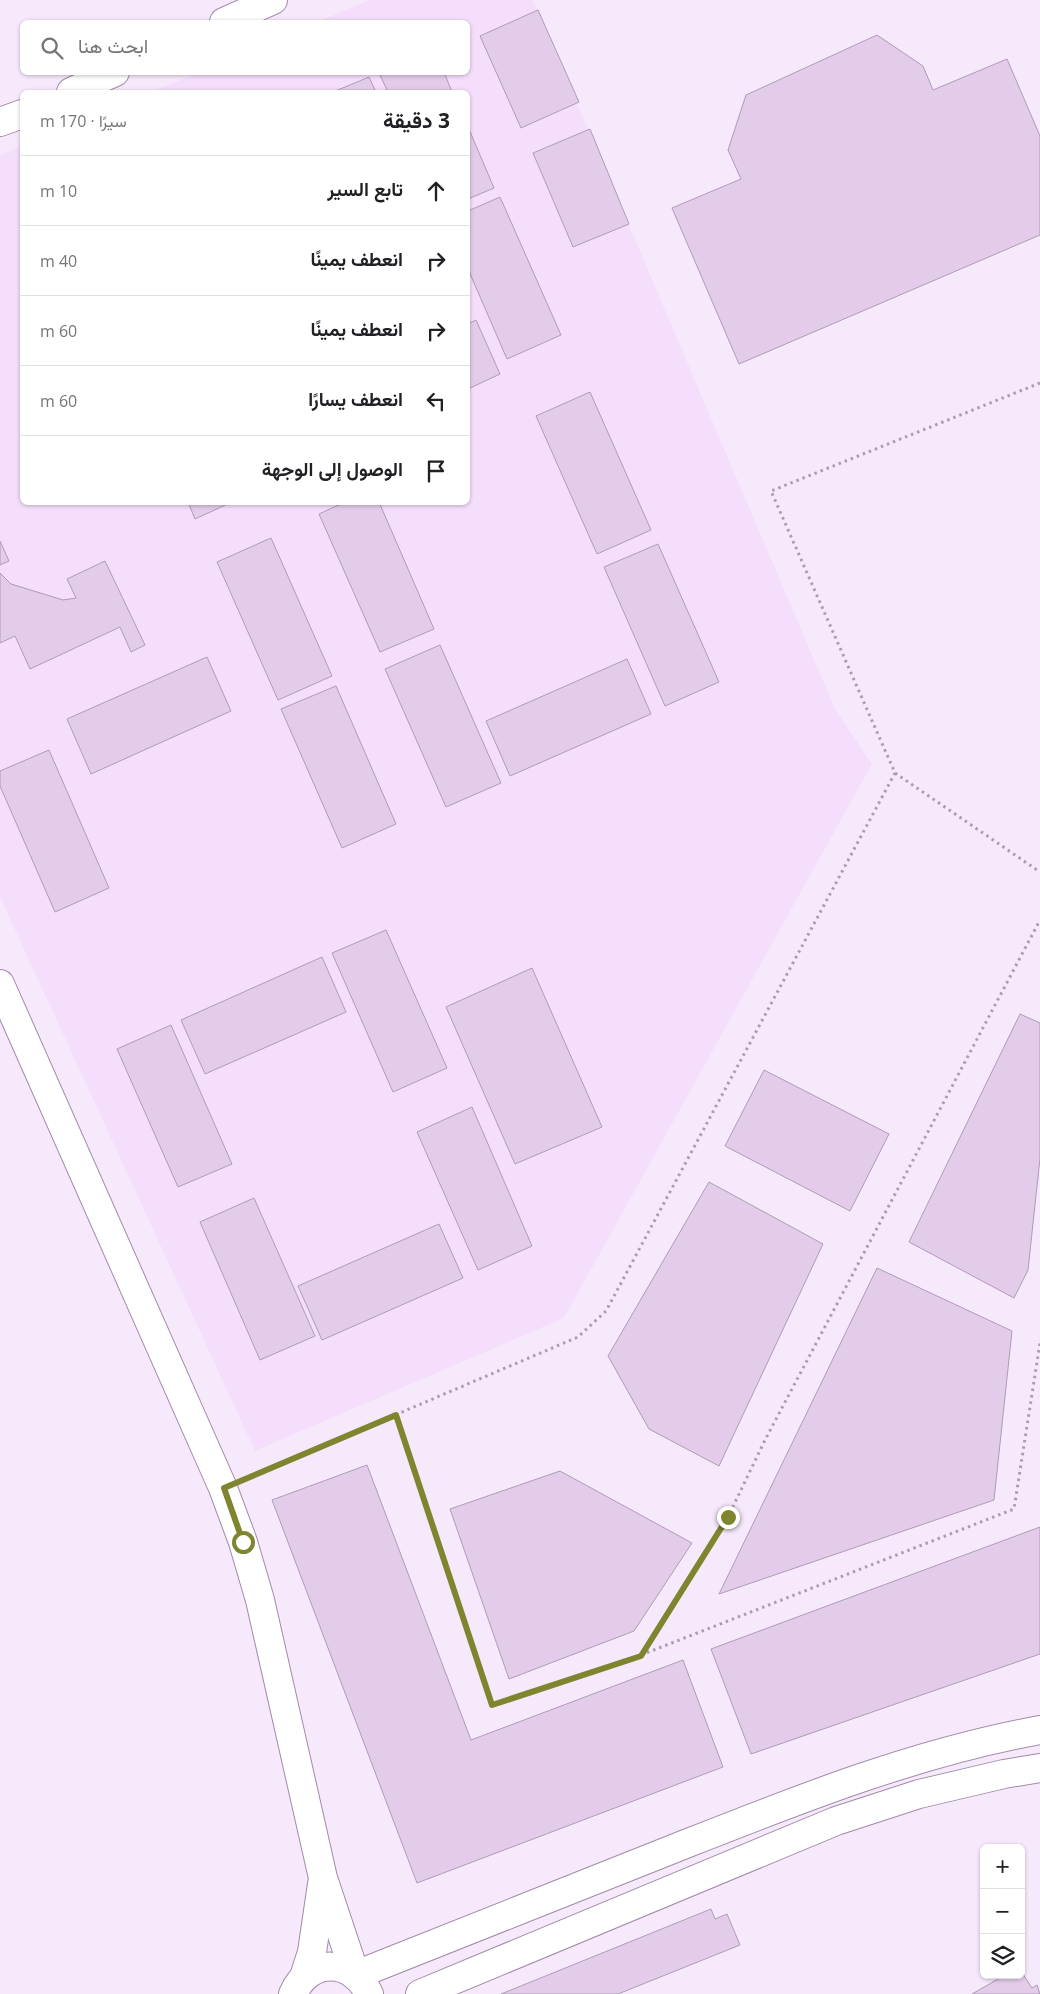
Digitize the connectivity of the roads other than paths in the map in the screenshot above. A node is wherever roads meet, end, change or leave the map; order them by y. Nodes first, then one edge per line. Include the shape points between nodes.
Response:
1 (273, 0) edge
2 (228, 20) edge
3 (108, 75) edge
4 (75, 90) edge
5 (20, 115) edge
6 (0, 122) edge
7 (0, 984) edge
8 (1040, 1730) edge
9 (1040, 1768) edge
10 (322, 1878) junction
11 (360, 1981) edge
12 (296, 1990) edge
13 (420, 1994) edge

1 - 2 main road
3 - 4 main road
5 - 6 main road
7 - 10 main road via 224,1488 262,1608
8 - 11 main road via 995,1738 906,1762 819,1791
9 - 13 main road via 919,1794 836,1822
10 - 11 main road
10 - 12 main road via 314,1946
11 - 12 main road via 334,1966 323,1967

